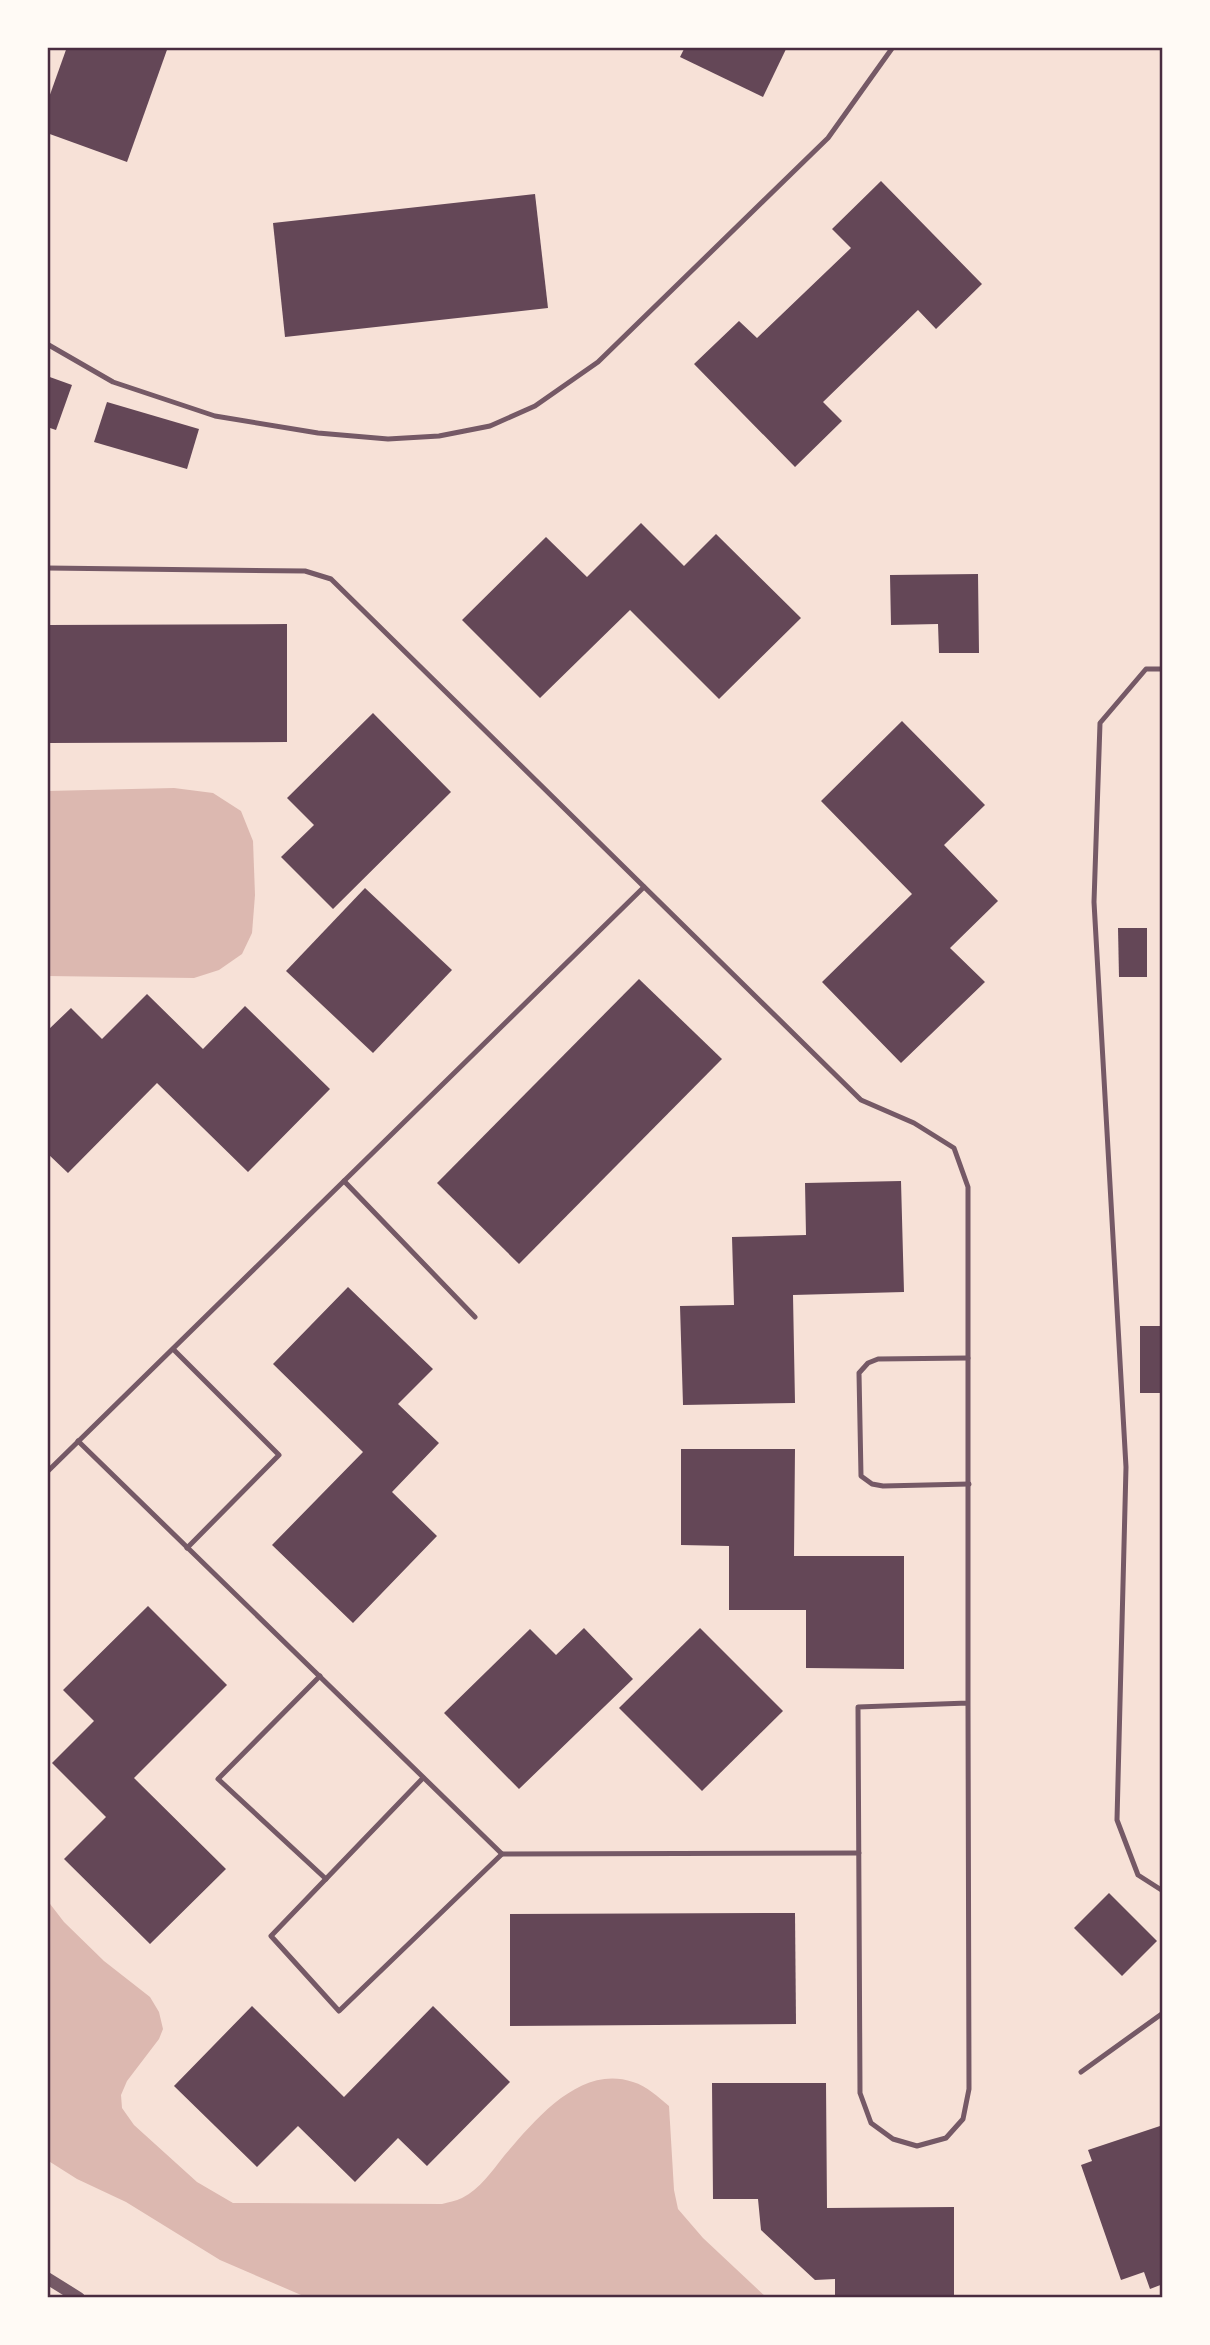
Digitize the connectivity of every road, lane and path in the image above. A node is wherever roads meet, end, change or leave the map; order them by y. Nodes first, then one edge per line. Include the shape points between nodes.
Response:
1 (893, 47) edge
2 (47, 344) edge
3 (47, 568) edge
4 (1163, 669) edge
5 (644, 887) junction
6 (344, 1181) junction
7 (475, 1317) dead end
8 (173, 1349) junction
9 (968, 1358) junction
10 (78, 1441) junction
11 (47, 1472) edge
12 (969, 1485) junction
13 (187, 1548) junction
14 (320, 1676) junction
15 (968, 1703) junction
16 (423, 1778) junction
17 (859, 1853) junction
18 (502, 1854) junction
19 (326, 1879) junction
20 (1163, 1891) edge
21 (1163, 2013) edge
22 (1081, 2071) dead end
23 (47, 2278) edge
24 (79, 2298) edge

1 - 2 lane via 828,138 598,362 535,406 490,426 388,439 215,416 113,382
3 - 5 lane via 305,571 331,579
4 - 20 lane via 1146,669 1100,723 1094,902 1126,1467 1117,1820 1138,1875
5 - 6 lane
5 - 9 lane via 861,1100 914,1123 954,1148 968,1187
6 - 7 lane
6 - 8 lane
8 - 10 lane
8 - 13 lane via 279,1455
9 - 12 lane
9 - 12 lane via 878,1359 859,1373 861,1476 883,1486
10 - 11 lane
10 - 13 lane
12 - 15 lane
13 - 14 lane
14 - 16 lane
14 - 19 lane via 218,1779
15 - 17 lane via 858,1707
15 - 17 lane via 969,2090 962,2119 946,2138 917,2146 893,2139 871,2123 860,2093
16 - 18 lane
16 - 19 lane
17 - 18 lane
18 - 19 lane via 339,2011 271,1936
21 - 22 lane
23 - 24 street

